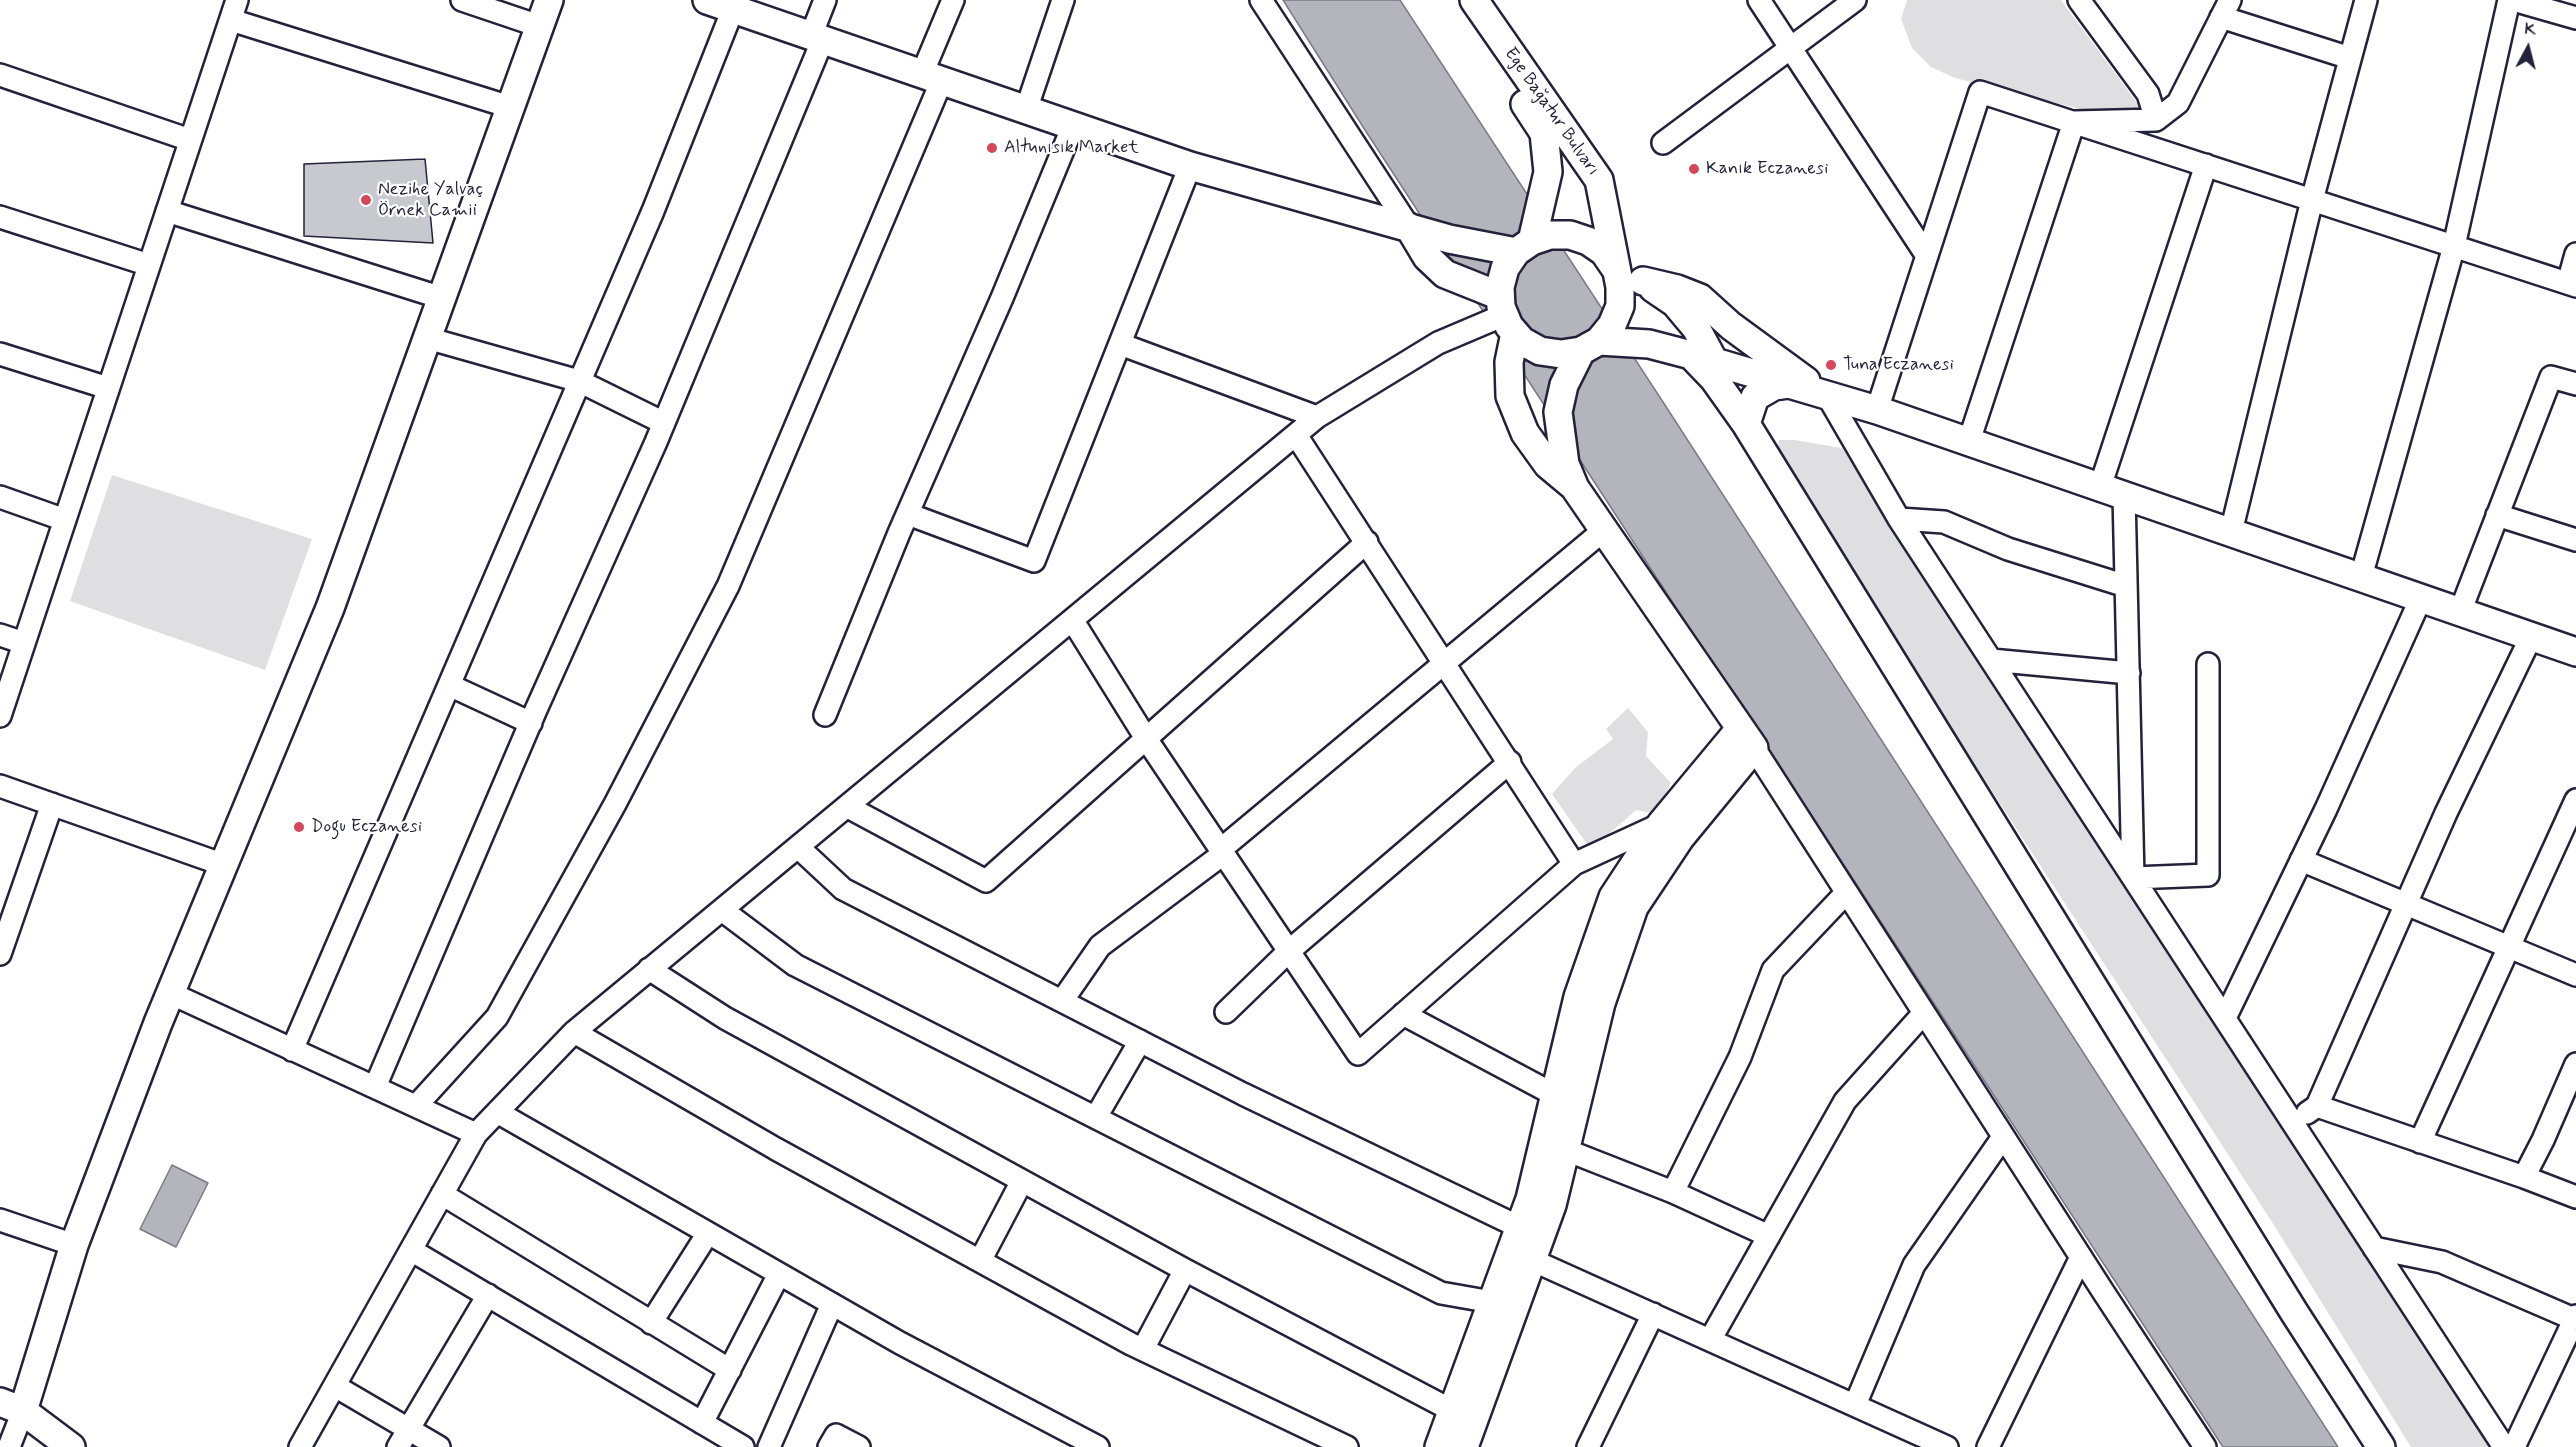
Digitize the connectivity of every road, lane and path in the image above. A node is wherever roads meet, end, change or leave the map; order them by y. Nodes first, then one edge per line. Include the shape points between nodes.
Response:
1 (462, 0) edge
2 (549, 0) edge
3 (825, 0) edge
4 (953, 0) edge
5 (1063, 0) edge
6 (1261, 0) edge
7 (1457, 0) edge
8 (1474, 0) edge
9 (1759, 0) edge
10 (1855, 0) edge
11 (2079, 0) edge
12 (2366, 0) edge
13 (2511, 0) edge
14 (721, 4) edge
15 (2225, 8) edge
16 (234, 10) edge
17 (2576, 18) edge
18 (539, 26) junction
19 (817, 38) junction
20 (1790, 47) junction
21 (2350, 58) junction
22 (0, 75) edge
23 (932, 77) junction
24 (510, 107) junction
25 (1026, 110) junction
26 (2156, 120) junction
27 (2074, 122) junction
28 (1073, 126) junction
29 (190, 140) junction
30 (1663, 143) dead end
31 (2206, 165) junction
32 (1190, 166) junction
33 (2312, 200) junction
34 (167, 211) junction
35 (0, 217) edge
36 (1409, 227) junction
37 (2454, 246) junction
38 (1524, 247) junction
39 (2576, 254) edge
40 (1927, 256) junction
41 (149, 265) junction
42 (1616, 271) junction
43 (1642, 281) junction
44 (2572, 284) edge
45 (442, 298) junction
46 (1506, 315) junction
47 (427, 338) junction
48 (1120, 344) junction
49 (1590, 346) junction
50 (0, 354) edge
51 (1703, 357) junction
52 (579, 381) junction
53 (1790, 384) junction
54 (2576, 384) edge
55 (108, 388) junction
56 (1827, 395) junction
57 (1877, 410) junction
58 (1317, 417) junction
59 (664, 423) junction
60 (1746, 424) junction
61 (1296, 435) junction
62 (1969, 441) junction
63 (1575, 488) junction
64 (2112, 491) junction
65 (0, 497) edge
66 (908, 514) junction
67 (2497, 515) junction
68 (1899, 519) junction
69 (65, 520) junction
70 (1604, 530) junction
71 (2231, 532) junction
72 (2576, 540) edge
73 (1367, 542) junction
74 (2361, 577) junction
75 (2126, 586) junction
76 (2421, 598) junction
77 (2460, 612) junction
78 (1073, 621) junction
79 (0, 634) edge
80 (2531, 637) junction
81 (24, 643) junction
82 (2576, 652) edge
83 (1992, 660) junction
84 (1445, 662) junction
85 (2208, 664) dead end
86 (2128, 673) junction
87 (450, 685) junction
88 (825, 715) dead end
89 (0, 716) edge
90 (531, 723) junction
91 (1747, 738) junction
92 (1147, 740) junction
93 (1510, 762) junction
94 (0, 786) edge
95 (2576, 800) edge
96 (52, 804) junction
97 (848, 807) junction
98 (1661, 824) junction
99 (798, 847) junction
100 (1221, 852) junction
101 (2301, 860) junction
102 (1574, 864) junction
103 (224, 865) junction
104 (2133, 878) junction
105 (1846, 893) junction
106 (2406, 903) junction
107 (722, 910) junction
108 (1, 944) edge
109 (2509, 948) junction
110 (1289, 951) junction
111 (649, 969) junction
112 (2576, 975) edge
113 (170, 993) junction
114 (1062, 1001) junction
115 (1226, 1012) dead end
116 (1403, 1014) junction
117 (1923, 1014) junction
118 (2225, 1018) junction
119 (574, 1032) junction
120 (1140, 1041) junction
121 (292, 1050) junction
122 (2576, 1064) edge
123 (375, 1088) junction
124 (1555, 1095) junction
125 (416, 1106) junction
126 (2317, 1106) junction
127 (497, 1112) junction
128 (1096, 1117) junction
129 (2293, 1124) junction
130 (476, 1134) junction
131 (2003, 1137) junction
132 (2421, 1142) junction
133 (1566, 1150) junction
134 (2524, 1177) junction
135 (1022, 1181) junction
136 (1673, 1192) junction
137 (442, 1194) junction
138 (2576, 1197) edge
139 (0, 1220) edge
140 (1519, 1227) junction
141 (708, 1233) junction
142 (1769, 1236) junction
143 (74, 1245) junction
144 (2374, 1248) junction
145 (411, 1250) junction
146 (2080, 1257) junction
147 (1532, 1260) junction
148 (980, 1261) junction
149 (1185, 1270) junction
150 (780, 1274) junction
151 (488, 1295) junction
152 (1492, 1302) junction
153 (832, 1304) junction
154 (1653, 1314) junction
155 (2575, 1318) edge
156 (651, 1323) junction
157 (1710, 1340) junction
158 (2569, 1348) edge
159 (1143, 1349) junction
160 (730, 1370) junction
161 (335, 1386) junction
162 (1855, 1405) junction
163 (12, 1406) edge
164 (1452, 1411) junction
165 (702, 1423) junction
166 (403, 1438) edge
167 (9, 1447) edge
168 (71, 1447) edge
169 (300, 1447) edge
170 (439, 1447) edge
171 (743, 1447) edge
172 (769, 1447) edge
173 (830, 1447) edge
174 (859, 1447) edge
175 (1098, 1447) edge
176 (1347, 1447) edge
177 (1439, 1447) edge
178 (1464, 1447) edge
179 (1588, 1447) edge
180 (1947, 1447) edge
181 (1988, 1447) edge
182 (2205, 1447) edge
183 (2381, 1447) edge
184 (2504, 1447) edge
185 (2514, 1447) edge

1 - 18 street
2 - 18 main road
3 - 19 street
4 - 23 street
5 - 25 street
6 - 36 street
7 - 38 main road, Ege Bağatur Bulvarı via 1544,133 1548,172
8 - 42 main road, Ege Bağatur Bulvarı via 1599,180
9 - 20 street
10 - 20 street
11 - 26 street via 2148,94
12 - 21 street
13 - 17 street
13 - 37 street
14 - 19 main road
14 - 52 street via 653,211
15 - 21 street
15 - 26 street via 2178,103
16 - 24 street
16 - 29 street
18 - 24 main road
19 - 23 main road
19 - 59 street
20 - 30 street
20 - 40 street
21 - 33 street
22 - 29 street
23 - 25 main road
23 - 125 street via 723,596 615,804 497,1017
24 - 45 main road
25 - 28 main road
26 - 27 street
27 - 31 street
27 - 40 street via 1980,92
27 - 62 street
28 - 32 main road
28 - 66 street
29 - 34 street
31 - 33 street
31 - 64 street
32 - 36 main road
32 - 48 street
33 - 37 street
33 - 71 street
34 - 41 street
34 - 45 street
35 - 41 street
36 - 38 main road via 1449,239
36 - 46 main road via 1427,257 1445,274
37 - 44 street
37 - 74 street
38 - 42 main road via 1550,235 1570,235 1604,252
38 - 46 main road via 1505,268 1500,287
39 - 44 street
40 - 57 street
41 - 55 street
42 - 43 main road
42 - 49 main road via 1620,306 1612,325
43 - 51 main road via 1675,303 1696,328
43 - 56 main road via 1700,298 1731,326
45 - 47 main road
46 - 49 main road via 1522,341 1540,351 1561,354
46 - 58 street via 1438,343
46 - 63 main road via 1510,396 1525,433 1548,465
47 - 52 street
47 - 103 main road via 330,608
48 - 58 street
48 - 66 street via 1034,561
49 - 51 main road via 1649,344
49 - 63 main road via 1564,385 1558,412 1565,464
50 - 55 street
51 - 53 main road
51 - 60 main road via 1714,380
52 - 59 street
52 - 87 street
53 - 56 main road
53 - 60 main road via 1774,386 1755,397
54 - 67 street via 2551,376
55 - 69 street
56 - 57 main road
56 - 68 street
57 - 62 main road
58 - 61 street
59 - 90 street
60 - 183 main road
61 - 73 street
61 - 78 street
62 - 64 main road
63 - 70 main road
64 - 71 main road
64 - 75 street
65 - 69 street
66 - 88 street
67 - 72 street
67 - 77 street
68 - 75 street via 1944,522 2008,549
68 - 83 street
69 - 81 street
70 - 84 street
70 - 91 main road
71 - 74 main road
73 - 84 street
73 - 92 street
74 - 76 main road
75 - 86 street
76 - 77 main road
76 - 101 street
77 - 80 main road
78 - 92 street
78 - 97 street
79 - 81 street
80 - 82 main road
80 - 106 street
81 - 89 street
83 - 86 street
83 - 104 street
84 - 93 street
84 - 100 street
85 - 104 street via 2208,875
86 - 104 street
87 - 90 street
87 - 121 street
90 - 123 street
91 - 98 main road
91 - 105 street
91 - 133 main road via 1634,907 1601,1004
92 - 97 street via 986,880
92 - 100 street
93 - 102 street
93 - 110 street
94 - 96 street
95 - 109 street
96 - 103 street
96 - 108 street
97 - 99 street
98 - 102 street
98 - 124 main road via 1613,897 1578,997
99 - 107 street
99 - 114 street via 843,889
100 - 110 street
100 - 114 street via 1100,946
101 - 106 street
101 - 118 street
102 - 116 street
103 - 113 main road
104 - 118 street
105 - 117 street
105 - 136 street via 1773,969 1740,1057
106 - 109 street
106 - 126 street
107 - 111 street
107 - 128 street via 795,965
109 - 112 street
109 - 132 street
110 - 115 street
110 - 116 street via 1358,1054
111 - 119 street
111 - 135 street via 725,1018
113 - 121 street
113 - 143 main road
114 - 120 street
116 - 124 street
117 - 131 street
117 - 142 street via 1845,1101
118 - 129 street
119 - 127 street
119 - 148 street
120 - 128 street
120 - 140 street
121 - 123 street
122 - 134 street
123 - 125 street
124 - 140 main road via 1530,1199
125 - 130 street
126 - 129 street
126 - 132 street
127 - 130 street
127 - 141 street
128 - 152 street via 1441,1293
129 - 144 street
130 - 137 street
131 - 146 street
131 - 162 street via 1914,1265
132 - 134 street
133 - 136 street
133 - 147 main road
134 - 138 street
135 - 148 street
135 - 149 street
136 - 142 street
137 - 145 street
137 - 156 street
139 - 143 street
140 - 152 main road
141 - 150 street
141 - 156 street
142 - 157 street
143 - 163 main road
144 - 155 street via 2442,1262
144 - 184 street
145 - 151 street
145 - 161 street
146 - 181 street
146 - 182 street
147 - 154 street
147 - 178 main road
148 - 159 street
149 - 159 street
149 - 164 street
150 - 153 street
150 - 160 street
151 - 165 street
151 - 166 street
152 - 164 main road
153 - 172 street
153 - 175 street
154 - 157 street
154 - 179 street
155 - 158 street
156 - 160 street
157 - 162 street
158 - 185 street
159 - 176 street
160 - 165 street
161 - 166 street
161 - 169 street
162 - 180 street
163 - 167 street
163 - 168 main road
164 - 177 main road
165 - 171 street
166 - 170 street
173 - 174 street via 836,1435

